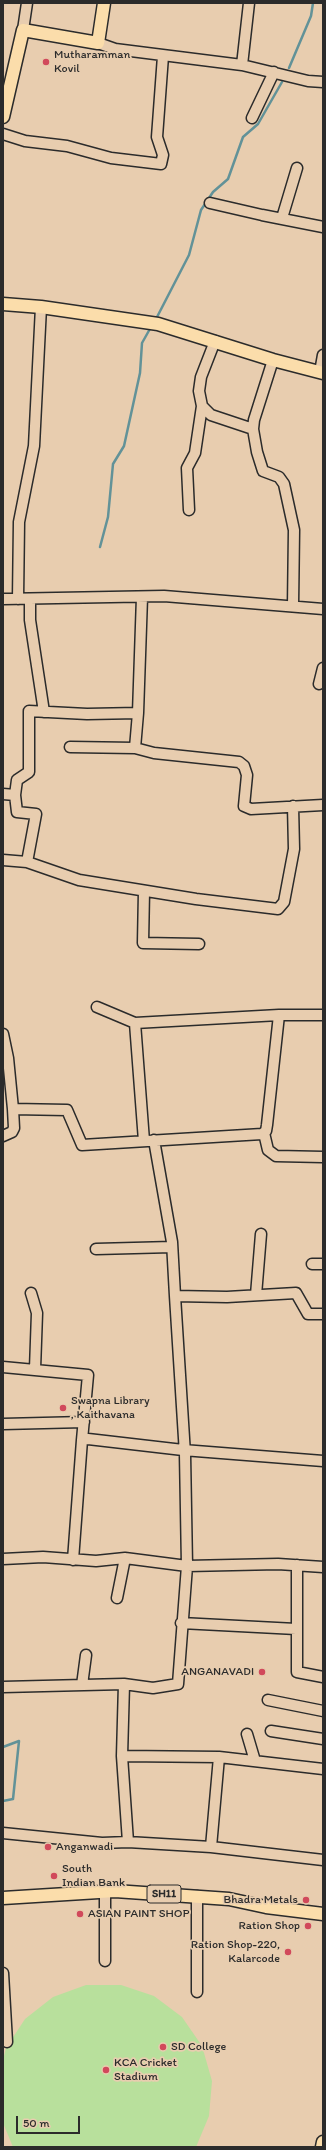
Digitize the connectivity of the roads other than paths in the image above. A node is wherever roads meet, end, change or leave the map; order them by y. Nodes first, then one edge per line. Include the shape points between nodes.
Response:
1 (28, 3) edge
2 (104, 3) edge
3 (249, 3) edge
4 (23, 30) junction
5 (98, 43) junction
6 (163, 56) junction
7 (242, 65) junction
8 (274, 72) junction
9 (323, 82) edge
10 (3, 117) edge
11 (252, 118) dead end
12 (3, 134) edge
13 (297, 168) dead end
14 (210, 203) dead end
15 (282, 218) junction
16 (323, 226) edge
17 (3, 304) edge
18 (41, 307) junction
19 (215, 341) junction
20 (323, 355) edge
21 (274, 360) junction
22 (322, 372) edge
23 (202, 406) junction
24 (254, 429) junction
25 (190, 510) dead end
26 (142, 597) junction
27 (3, 599) edge
28 (18, 599) junction
29 (30, 600) junction
30 (293, 606) junction
31 (323, 609) edge
32 (323, 668) edge
33 (319, 684) dead end
34 (44, 712) junction
35 (138, 713) junction
36 (70, 747) dead end
37 (135, 748) junction
38 (3, 794) edge
39 (15, 795) junction
40 (323, 805) edge
41 (293, 806) junction
42 (3, 860) edge
43 (27, 862) junction
44 (144, 891) junction
45 (199, 944) dead end
46 (97, 1007) dead end
47 (279, 1015) junction
48 (323, 1015) edge
49 (135, 1023) junction
50 (3, 1034) edge
51 (13, 1109) junction
52 (264, 1133) junction
53 (3, 1136) edge
54 (154, 1140) junction
55 (144, 1141) junction
56 (323, 1157) edge
57 (260, 1234) dead end
58 (172, 1246) junction
59 (96, 1248) dead end
60 (312, 1264) dead end
61 (323, 1264) edge
62 (31, 1293) dead end
63 (256, 1295) junction
64 (175, 1296) junction
65 (323, 1314) edge
66 (3, 1367) edge
67 (35, 1369) junction
68 (84, 1422) junction
69 (3, 1424) edge
70 (82, 1440) junction
71 (183, 1450) junction
72 (323, 1461) edge
73 (125, 1558) junction
74 (3, 1559) edge
75 (73, 1560) junction
76 (297, 1565) junction
77 (187, 1566) junction
78 (323, 1567) edge
79 (117, 1598) dead end
80 (181, 1623) junction
81 (296, 1629) junction
82 (86, 1655) dead end
83 (323, 1676) edge
84 (124, 1684) junction
85 (82, 1685) junction
86 (3, 1687) edge
87 (268, 1700) dead end
88 (323, 1711) edge
89 (271, 1731) dead end
90 (247, 1734) dead end
91 (323, 1739) edge
92 (122, 1756) junction
93 (219, 1757) junction
94 (255, 1761) junction
95 (323, 1769) edge
96 (3, 1833) edge
97 (128, 1842) junction
98 (211, 1847) junction
99 (323, 1860) edge
100 (105, 1892) junction
101 (197, 1896) junction
102 (3, 1898) edge
103 (323, 1914) edge
104 (105, 1961) dead end
105 (3, 1973) edge
106 (197, 1992) dead end
107 (6, 2042) dead end
108 (323, 2142) edge
109 (322, 2147) edge

1 - 4 street
2 - 5 main road
3 - 7 street
4 - 5 main road
4 - 10 main road
5 - 6 street via 115,49
6 - 7 street
6 - 12 street via 157,137 163,155 161,164 111,158 67,146 25,141
7 - 8 street
8 - 9 street
8 - 11 street
13 - 15 street
14 - 15 street
15 - 16 street
17 - 18 main road
18 - 19 main road via 158,324
18 - 28 street via 34,446 18,522
19 - 21 main road
19 - 23 street via 201,377 199,391
20 - 22 street
21 - 22 main road
21 - 24 street via 254,420
23 - 24 street via 211,415
23 - 25 street via 195,452 187,468
24 - 30 street via 259,463 263,471 282,480 294,530
26 - 29 street via 67,597
26 - 30 street via 164,596
26 - 35 street
27 - 28 street
28 - 29 street
29 - 34 street via 30,620
30 - 31 street
32 - 33 street
34 - 35 street
34 - 39 street via 29,711 29,772 17,780
35 - 37 street
36 - 37 street
37 - 41 street via 154,753 239,762 244,766 247,775 244,806 256,810
38 - 39 street
39 - 43 street via 17,812 36,814
40 - 41 street
41 - 44 street via 294,849 284,902 278,908
42 - 43 street
43 - 44 street via 79,880
44 - 45 street via 143,943
46 - 49 street
47 - 48 street
47 - 49 street
47 - 52 street
49 - 55 street
50 - 51 street
51 - 53 street via 14,1128 12,1132
51 - 55 street via 67,1110 82,1145
52 - 54 street via 253,1136
52 - 56 street via 268,1150 276,1156
54 - 55 street
54 - 58 street
57 - 63 street
58 - 59 street
58 - 64 street
60 - 61 street
62 - 67 street via 37,1313
63 - 64 street
63 - 65 street via 296,1293 308,1314
64 - 71 street
66 - 67 street
67 - 68 street via 88,1375
68 - 69 street
68 - 70 street
70 - 71 street
70 - 75 street
71 - 72 street
71 - 77 street
73 - 75 street
73 - 77 street
73 - 79 street
74 - 75 street via 43,1557
76 - 77 street
76 - 78 street
76 - 81 street
77 - 80 street
80 - 81 street
80 - 84 street via 178,1684 153,1688
81 - 83 street via 297,1672
82 - 85 street
84 - 85 street
84 - 92 street
85 - 86 street
87 - 88 street
89 - 91 street
90 - 94 street
92 - 93 street
92 - 97 street
93 - 94 street
93 - 98 street
94 - 95 street
96 - 97 street via 102,1843
97 - 98 street
98 - 99 street
100 - 101 main road, SH11
100 - 102 main road, SH11
100 - 104 street
101 - 103 main road, SH11
101 - 106 street
105 - 107 street
108 - 109 main road

